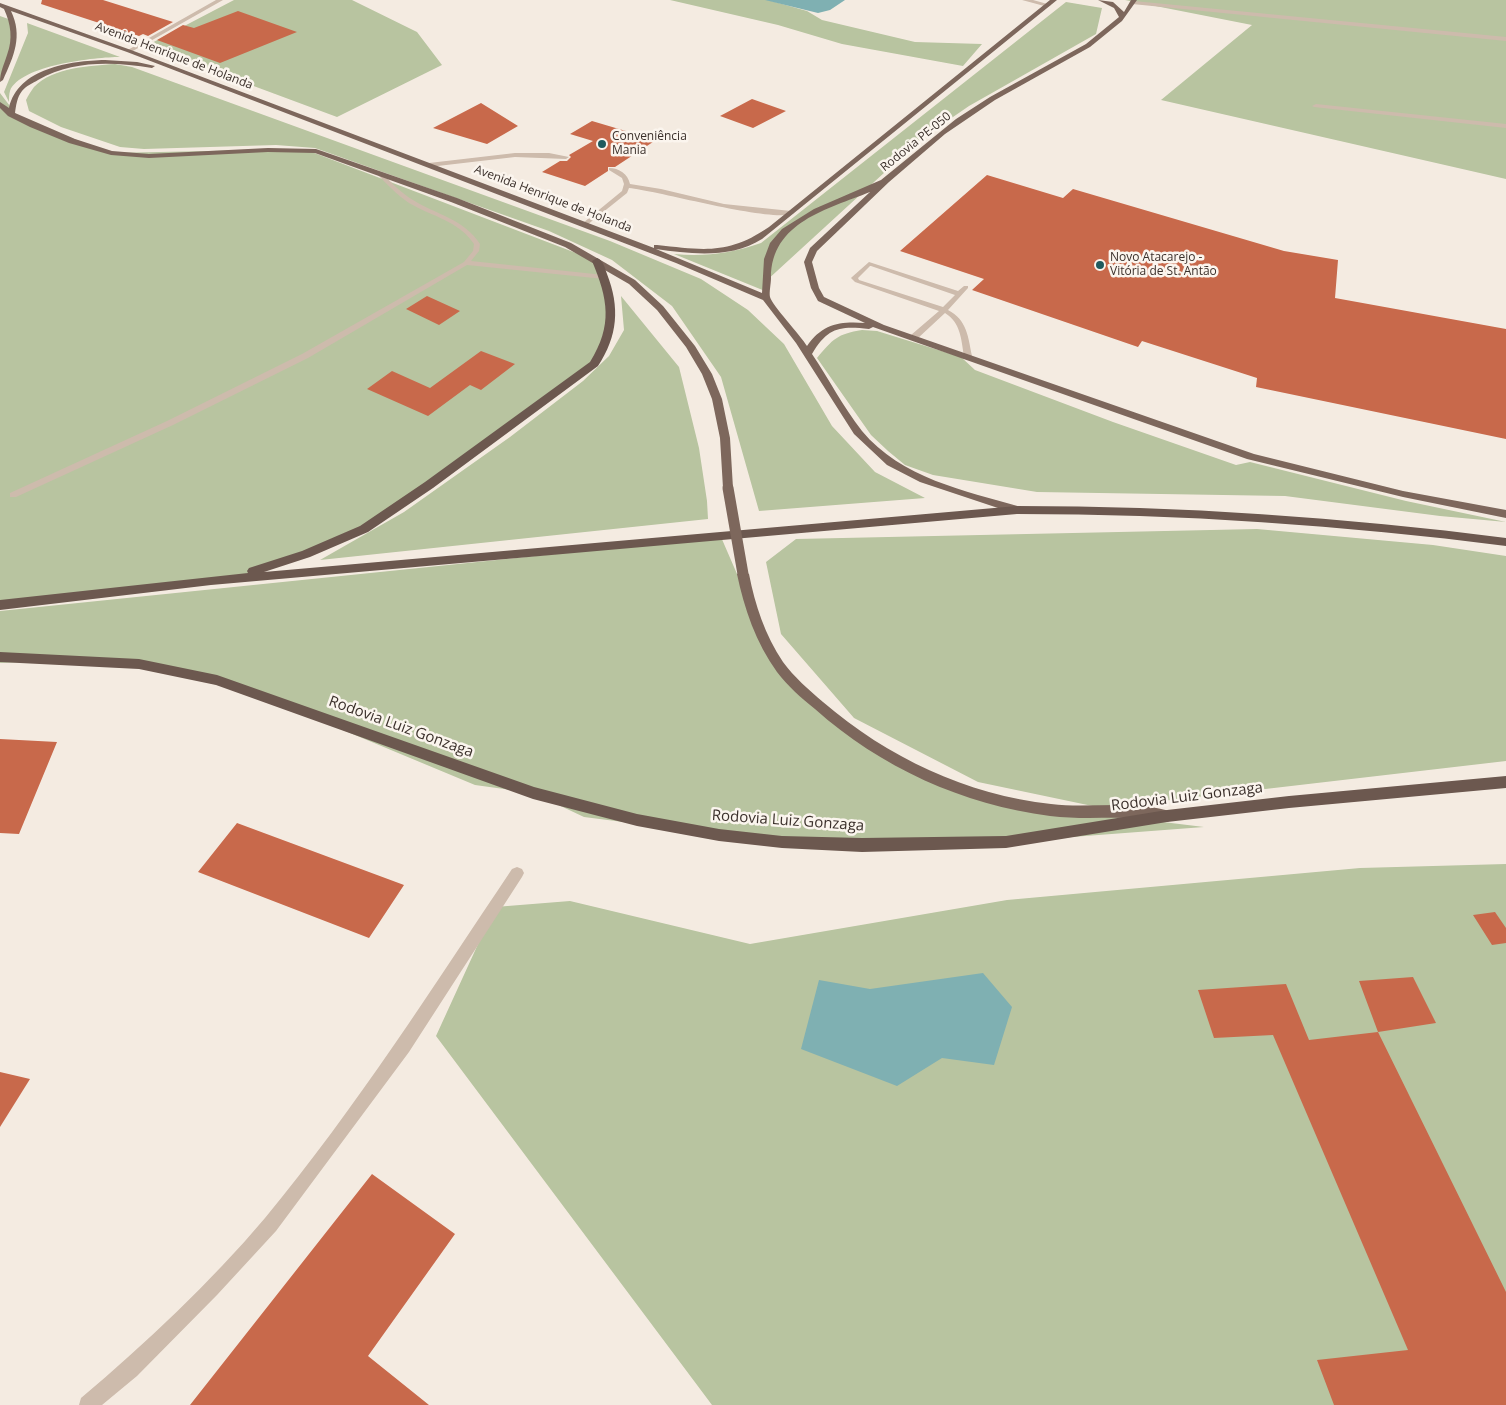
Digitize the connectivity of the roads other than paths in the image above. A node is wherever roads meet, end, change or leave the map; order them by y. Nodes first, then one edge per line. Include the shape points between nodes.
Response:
1 (220, 0) edge
2 (1025, 0) edge
3 (1101, 0) edge
4 (1053, 1) edge
5 (1134, 2) edge
6 (0, 5) edge
7 (7, 8) junction
8 (1122, 16) junction
9 (1506, 39) edge
10 (129, 51) junction
11 (176, 70) junction
12 (0, 80) edge
13 (0, 104) edge
14 (1316, 106) dead end
15 (11, 114) junction
16 (1506, 126) edge
17 (566, 157) dead end
18 (429, 165) junction
19 (611, 169) dead end
20 (379, 173) junction
21 (885, 182) junction
22 (628, 186) junction
23 (791, 213) junction
24 (585, 224) junction
25 (637, 245) junction
26 (597, 262) junction
27 (466, 263) junction
28 (604, 276) junction
29 (966, 288) dead end
30 (958, 294) junction
31 (766, 298) junction
32 (944, 310) junction
33 (881, 327) junction
34 (914, 337) junction
35 (807, 355) junction
36 (968, 356) junction
37 (13, 495) dead end
38 (1017, 510) junction
39 (1506, 514) edge
40 (1506, 542) edge
41 (211, 581) junction
42 (0, 605) edge
43 (0, 657) edge
44 (1506, 782) edge
45 (1167, 816) junction
46 (517, 873) dead end
47 (88, 1405) edge

1 - 10 street
2 - 4 street
3 - 8 main road via 1120,9
4 - 23 main road, Rodovia PE-050
5 - 8 main road, Rodovia PE-050
5 - 9 street
6 - 7 main road, Avenida Henrique de Holanda
7 - 10 main road, Avenida Henrique de Holanda
7 - 12 main road via 14,21 16,41
8 - 21 main road, Rodovia PE-050 via 1088,45 1008,89 943,132
10 - 11 main road, Avenida Henrique de Holanda
11 - 15 main road via 109,61 64,67 34,78 18,90
11 - 18 main road, Avenida Henrique de Holanda
13 - 15 main road
14 - 16 street
15 - 20 main road via 64,138 111,153 149,156 304,150 331,155
17 - 18 lane via 512,155
18 - 24 main road, Avenida Henrique de Holanda
19 - 22 lane via 623,175
20 - 26 main road via 537,232
20 - 27 lane via 413,203 452,222 472,237 477,244 476,251
21 - 31 main road, Rodovia PE-050 via 822,208 784,232 768,259
21 - 33 main road via 824,236 808,262 821,299
22 - 23 lane via 654,188 740,208
22 - 24 lane via 617,200
23 - 25 main road, Rodovia PE-050 via 755,240 734,248 686,250
24 - 25 main road, Avenida Henrique de Holanda
25 - 31 main road, Avenida Henrique de Holanda
26 - 28 highway
26 - 45 main road, bridge via 632,282 660,308 690,346 706,374 722,420 728,488 745,589 754,617 779,666 822,709 871,746 917,771 968,790 1015,804 1052,810 1147,811
27 - 28 lane
27 - 37 lane via 304,356 170,423
28 - 41 highway via 613,318 608,342 594,364 364,529 286,562
29 - 30 lane
30 - 32 lane
30 - 32 lane via 873,264 854,278
31 - 35 main road
32 - 34 lane
32 - 36 lane via 957,316 963,325
33 - 34 main road
33 - 35 main road via 851,324 826,329 815,338
34 - 36 main road
35 - 38 main road via 858,432 891,463 924,480
36 - 39 main road via 1251,457 1403,494
38 - 40 highway via 1078,509 1337,523
38 - 41 highway
41 - 42 highway
43 - 45 highway, Rodovia Luiz Gonzaga via 139,664 217,680 533,793 637,820 719,835 782,842 862,845 1006,842
44 - 45 highway, Rodovia Luiz Gonzaga
46 - 47 street via 403,1047 270,1225 130,1369

